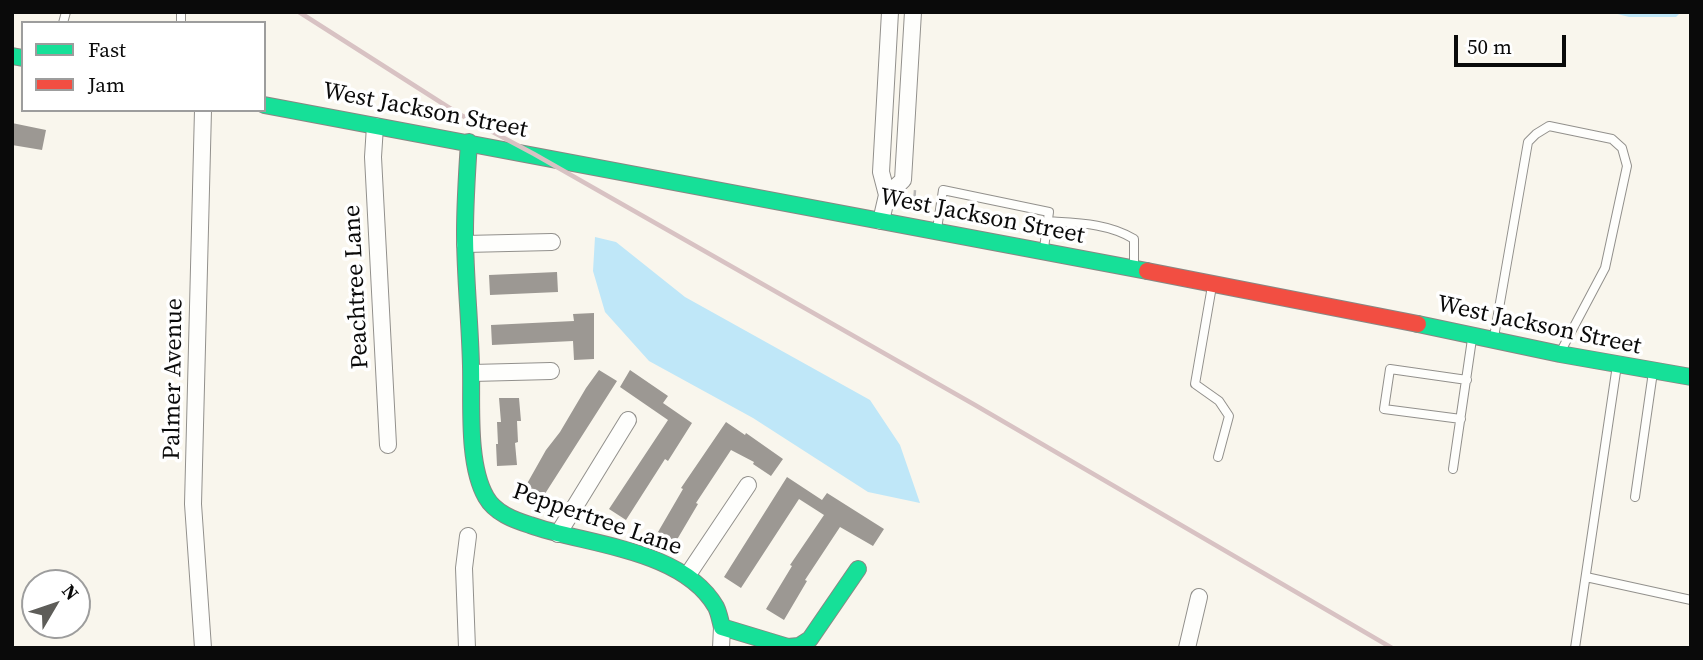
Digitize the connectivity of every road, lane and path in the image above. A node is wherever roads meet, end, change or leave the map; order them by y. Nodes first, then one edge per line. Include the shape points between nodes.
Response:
1 (890, 12) edge
2 (913, 12) edge
3 (266, 105) edge
4 (203, 112) edge
5 (375, 126) junction
6 (469, 142) junction
7 (887, 195) junction
8 (881, 221) junction
9 (1047, 221) junction
10 (937, 232) junction
11 (552, 242) dead end
12 (465, 244) junction
13 (1043, 251) junction
14 (1135, 268) junction
15 (1212, 283) junction
16 (1473, 336) junction
17 (1493, 340) junction
18 (1560, 354) junction
19 (1617, 365) junction
20 (551, 371) dead end
21 (1653, 372) junction
22 (471, 373) junction
23 (1691, 377) edge
24 (1466, 380) junction
25 (1461, 419) junction
26 (628, 420) dead end
27 (388, 444) dead end
28 (1218, 457) dead end
29 (1453, 469) dead end
30 (748, 485) dead end
31 (1635, 497) dead end
32 (558, 534) junction
33 (468, 536) dead end
34 (859, 569) dead end
35 (687, 576) junction
36 (1586, 577) junction
37 (1199, 597) dead end
38 (1691, 600) edge
39 (722, 627) junction
40 (203, 648) edge
41 (467, 648) edge
42 (721, 648) edge
43 (1187, 648) edge
44 (1575, 648) edge

1 - 7 street via 881,172
2 - 7 street via 903,180
3 - 5 street, West Jackson Street
4 - 40 street, Palmer Avenue via 193,504
5 - 6 street, West Jackson Street
5 - 27 street, Peachtree Lane
6 - 8 street, West Jackson Street
6 - 12 street, Peppertree Lane
7 - 8 street
8 - 10 street, West Jackson Street
9 - 10 lane via 1049,212 943,190
9 - 13 lane
9 - 14 lane via 1120,230 1134,239
10 - 13 street, West Jackson Street
11 - 12 street
12 - 22 street, Peppertree Lane
13 - 14 street, West Jackson Street
14 - 15 street, West Jackson Street
15 - 16 street, West Jackson Street
15 - 28 lane via 1195,384 1219,401 1229,416
16 - 17 street, West Jackson Street
16 - 24 lane
17 - 18 street, West Jackson Street
17 - 18 lane via 1528,142 1549,126 1612,139 1622,148 1628,166 1605,268
18 - 19 street, West Jackson Street
19 - 21 street, West Jackson Street
19 - 36 lane
20 - 22 street
21 - 23 street, West Jackson Street
21 - 31 lane
22 - 32 street, Peppertree Lane via 477,466 484,495 493,508 509,517
24 - 25 lane
24 - 25 lane via 1390,369 1384,409
25 - 29 lane
26 - 32 street
30 - 35 street
32 - 35 street, Peppertree Lane via 629,553
33 - 41 street via 464,568
34 - 39 street via 810,639 799,646 788,647
35 - 39 street, Peppertree Lane via 716,607
36 - 38 lane
36 - 44 lane
37 - 43 street
39 - 42 street

